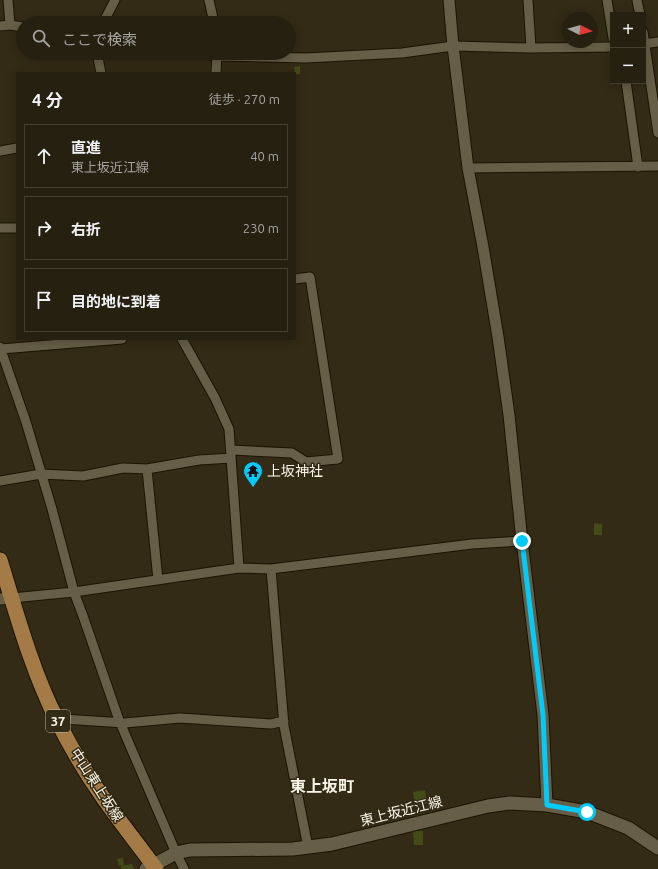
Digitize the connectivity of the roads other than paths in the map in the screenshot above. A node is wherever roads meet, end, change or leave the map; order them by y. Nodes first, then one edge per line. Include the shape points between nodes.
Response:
1 (8, 0) edge
2 (115, 0) edge
3 (209, 0) edge
4 (449, 0) edge
5 (528, 0) edge
6 (607, 0) edge
7 (637, 0) edge
8 (639, 12) edge
9 (107, 16) edge
10 (212, 16) edge
11 (610, 19) edge
12 (10, 25) junction
13 (0, 26) edge
14 (16, 26) edge
15 (658, 42) edge
16 (646, 44) edge
17 (453, 46) junction
18 (531, 48) junction
19 (610, 48) edge
20 (645, 48) edge
21 (296, 58) edge
22 (98, 60) edge
23 (217, 60) edge
24 (101, 72) edge
25 (216, 72) edge
26 (626, 84) edge
27 (658, 133) edge
28 (16, 148) edge
29 (0, 151) edge
30 (658, 166) edge
31 (638, 167) junction
32 (468, 168) junction
33 (0, 228) edge
34 (16, 228) edge
35 (296, 279) edge
36 (108, 340) edge
37 (183, 340) edge
38 (0, 348) edge
39 (231, 454) junction
40 (147, 469) junction
41 (41, 474) junction
42 (0, 481) edge
43 (522, 541) junction
44 (0, 560) edge
45 (239, 568) junction
46 (271, 569) junction
47 (158, 580) junction
48 (74, 592) junction
49 (4, 595) edge
50 (53, 720) junction
51 (284, 721) junction
52 (120, 722) junction
53 (547, 805) junction
54 (308, 847) junction
55 (658, 848) edge
56 (176, 853) junction
57 (152, 867) edge
58 (184, 869) edge

1 - 12 street
2 - 9 street
3 - 10 street
4 - 17 street
5 - 18 street
6 - 11 street
7 - 8 street
12 - 13 street
12 - 14 street
15 - 16 street
17 - 18 street
17 - 21 street via 402,53
17 - 32 street
18 - 19 street
20 - 27 street
22 - 24 street
23 - 25 street
26 - 31 street
28 - 29 street
30 - 31 street
31 - 32 street
32 - 43 street via 498,337
33 - 34 street
35 - 39 street via 310,277 338,459 306,462 292,453
36 - 38 street
37 - 39 street via 229,429
38 - 41 street
39 - 40 street
39 - 45 street
40 - 41 street via 123,468 83,476
40 - 47 street
41 - 42 street
41 - 48 street
43 - 46 street via 472,544
43 - 53 street via 543,715
44 - 49 main road, 中山東上坂線 / 37
45 - 46 street
45 - 47 street
46 - 51 street
47 - 48 street
48 - 49 street
48 - 52 street
49 - 50 main road, 中山東上坂線 / 37 via 32,659
50 - 52 street
50 - 57 main road, 中山東上坂線 / 37
51 - 52 street via 271,724 180,718
51 - 54 street
52 - 56 street
53 - 54 main road, 東上坂近江線 via 510,803 488,806 332,844
53 - 55 main road, 東上坂近江線 via 587,812 628,828
54 - 56 main road, 東上坂近江線 via 190,850
56 - 57 main road, 東上坂近江線
56 - 58 street

